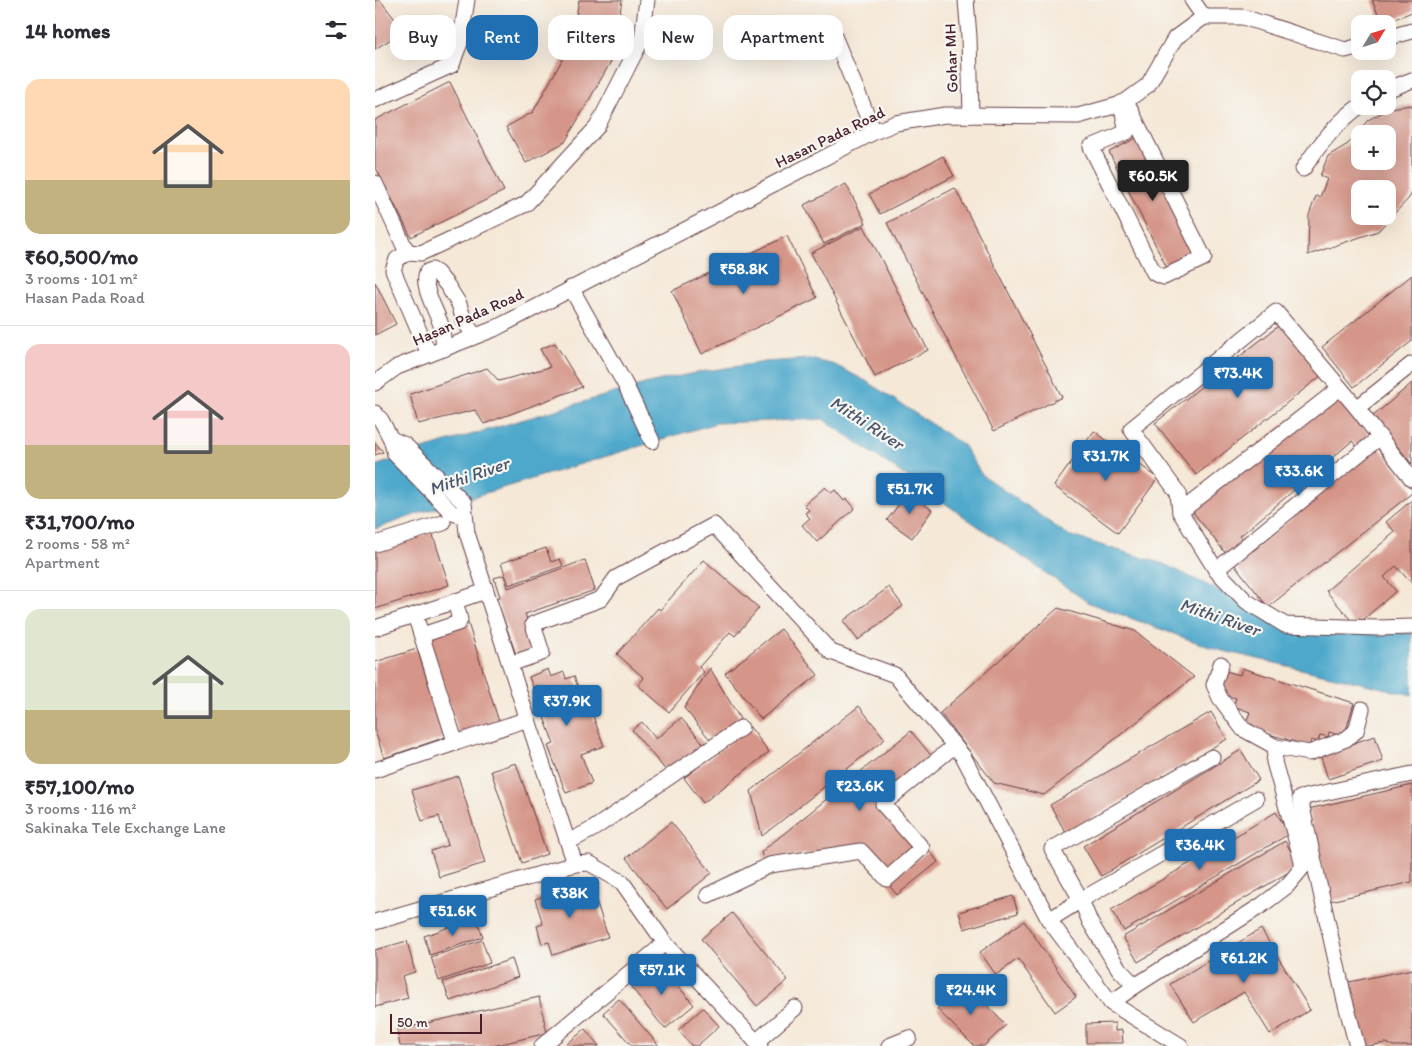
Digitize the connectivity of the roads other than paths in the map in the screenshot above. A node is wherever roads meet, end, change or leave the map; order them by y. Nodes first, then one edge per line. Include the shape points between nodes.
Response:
1 (467, 0) edge
2 (647, 0) edge
3 (966, 0) edge
4 (1192, 0) edge
5 (1204, 18) junction
6 (1412, 31) edge
7 (1396, 35) edge
8 (1351, 48) edge
9 (843, 58) edge
10 (1412, 80) edge
11 (1396, 86) edge
12 (375, 100) edge
13 (1124, 102) junction
14 (1351, 112) edge
15 (971, 115) junction
16 (874, 132) junction
17 (1303, 169) dead end
18 (375, 184) edge
19 (415, 252) junction
20 (427, 272) junction
21 (571, 288) junction
22 (475, 336) junction
23 (444, 349) junction
24 (429, 354) junction
25 (1412, 364) edge
26 (375, 382) edge
27 (1340, 388) junction
28 (1359, 406) junction
29 (375, 413) edge
30 (1380, 437) junction
31 (652, 440) dead end
32 (1412, 479) edge
33 (1180, 512) junction
34 (456, 514) junction
35 (375, 544) edge
36 (1216, 570) junction
37 (486, 591) junction
38 (455, 601) junction
39 (415, 615) junction
40 (1412, 626) edge
41 (375, 628) edge
42 (422, 635) junction
43 (510, 664) junction
44 (1221, 664) dead end
45 (1362, 709) dead end
46 (528, 719) junction
47 (741, 728) dead end
48 (459, 742) junction
49 (954, 746) junction
50 (1276, 747) junction
51 (1212, 756) dead end
52 (375, 770) edge
53 (1412, 774) edge
54 (1256, 799) dead end
55 (568, 842) junction
56 (575, 864) junction
57 (708, 895) dead end
58 (1081, 900) junction
59 (1049, 920) junction
60 (375, 922) edge
61 (665, 943) junction
62 (1135, 986) junction
63 (1111, 1003) junction
64 (795, 1008) dead end
65 (909, 1038) dead end
66 (758, 1044) edge
67 (542, 1046) edge
68 (889, 1046) edge
69 (1181, 1046) edge
70 (1357, 1046) edge

1 - 12 street via 460,43 452,65
2 - 19 street via 642,39 597,127 526,204
3 - 15 street, Gohar MH
4 - 5 street
5 - 8 street via 1243,17 1345,50
5 - 13 street, Hasan Pada Road via 1175,38 1148,85
6 - 7 street
9 - 16 street
10 - 11 street
13 - 13 street via 1204,258 1164,277 1154,273 1091,147 1127,132
13 - 15 street, Hasan Pada Road via 1078,116
14 - 17 street
15 - 16 street, Hasan Pada Road via 945,115 896,123
16 - 21 street, Hasan Pada Road
18 - 19 street via 405,246
19 - 20 street
19 - 24 street via 397,259 393,270
20 - 22 street via 432,270 447,284 459,304 464,321
20 - 23 street via 427,288 442,327
21 - 22 street, Hasan Pada Road
21 - 31 street
22 - 23 street, Hasan Pada Road
23 - 24 street, Hasan Pada Road
24 - 26 street, Hasan Pada Road via 397,367
25 - 28 street
27 - 28 street
27 - 33 street
27 - 33 street via 1276,312 1131,430 1178,493
28 - 30 street
29 - 34 street via 397,446
30 - 32 street
30 - 36 street
33 - 36 street
34 - 35 street
34 - 37 street via 467,533
36 - 40 street via 1247,601 1285,625
37 - 38 street
37 - 43 street
38 - 39 street
38 - 42 street via 458,623
39 - 41 street
39 - 42 street
42 - 48 street via 454,738
43 - 46 street
43 - 49 street via 542,652 533,624 601,599 616,578 714,525 831,652 895,676
44 - 50 street via 1214,685 1220,698 1243,729
45 - 50 street via 1356,731 1346,739 1309,753
46 - 48 street
46 - 55 street
47 - 55 street via 593,829
48 - 52 street
49 - 57 street via 883,804 922,848 887,879 861,851 770,865
49 - 59 street via 963,756
50 - 62 street via 1274,762 1303,861 1302,868 1287,886 1263,905
51 - 58 street via 1052,849
53 - 70 street via 1300,798 1343,997
54 - 58 street
55 - 56 street
56 - 60 street
56 - 61 street via 589,862 622,882
58 - 59 street
58 - 62 street via 1105,947
59 - 63 street
61 - 66 street
61 - 67 street
62 - 63 street
63 - 69 street
64 - 66 street
65 - 68 street

